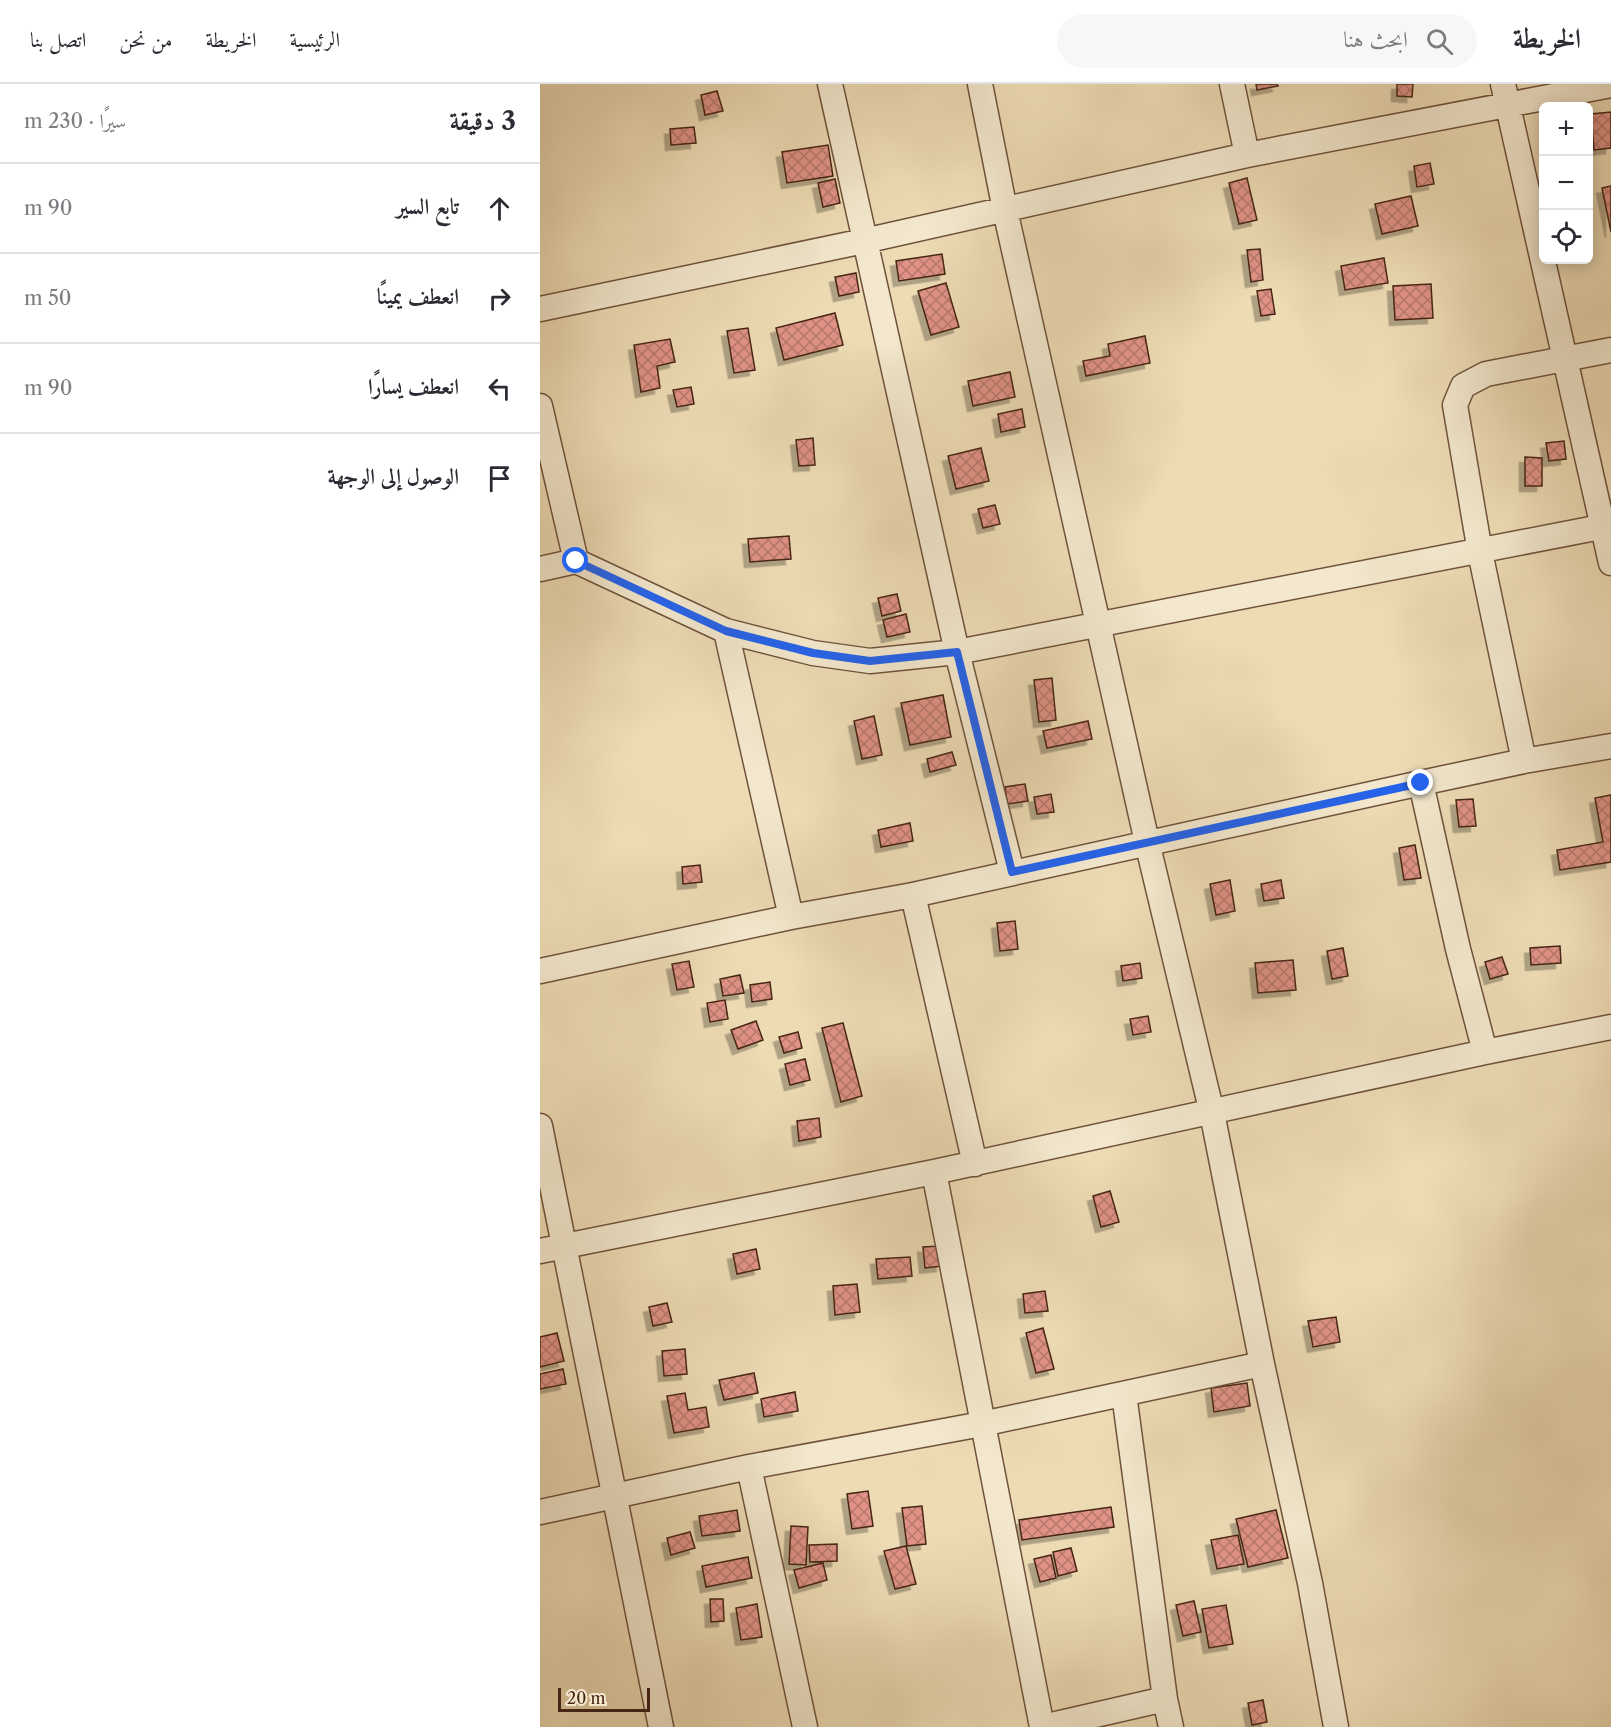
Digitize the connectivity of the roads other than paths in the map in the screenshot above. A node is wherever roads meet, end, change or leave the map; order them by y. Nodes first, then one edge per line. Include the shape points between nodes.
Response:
1 (830, 84) edge
2 (980, 84) edge
3 (1232, 84) edge
4 (1611, 85) edge
5 (1505, 95) edge
6 (1247, 155) junction
7 (1005, 210) junction
8 (864, 241) junction
9 (540, 309) edge
10 (1611, 350) edge
11 (1564, 359) junction
12 (540, 406) edge
13 (1607, 526) edge
14 (1480, 552) junction
15 (576, 561) junction
16 (1611, 563) edge
17 (540, 569) edge
18 (1099, 623) junction
19 (726, 631) junction
20 (957, 652) junction
21 (1611, 746) edge
22 (1524, 761) junction
23 (1421, 783) junction
24 (1147, 842) junction
25 (1012, 872) junction
26 (913, 895) junction
27 (791, 917) junction
28 (540, 971) edge
29 (1611, 1027) edge
30 (1485, 1052) junction
31 (1212, 1113) junction
32 (540, 1126) edge
33 (975, 1164) junction
34 (934, 1172) junction
35 (552, 1249) edge
36 (1262, 1364) junction
37 (1124, 1395) junction
38 (982, 1424) junction
39 (749, 1467) junction
40 (615, 1497) junction
41 (540, 1512) edge
42 (1165, 1700) junction
43 (661, 1727) edge
44 (805, 1727) edge
45 (1043, 1727) edge
46 (1171, 1727) edge
47 (1336, 1727) edge

1 - 8 street
2 - 7 street
3 - 6 street
4 - 5 street
5 - 6 street
5 - 11 street
6 - 7 street
7 - 8 street
7 - 18 street
8 - 9 street
8 - 20 street
10 - 11 street
11 - 13 street
11 - 14 street via 1486,374 1463,386 1455,405
12 - 15 street
13 - 14 street
13 - 16 street
14 - 18 street
14 - 22 street
15 - 17 street
15 - 19 street
18 - 20 street
18 - 24 street
19 - 20 street via 813,653 870,661
19 - 27 street
20 - 25 street
21 - 22 street
22 - 23 street
23 - 24 street
23 - 30 street
24 - 25 street
24 - 31 street
25 - 26 street
26 - 27 street
26 - 33 street
27 - 28 street
29 - 30 street
30 - 31 street
31 - 33 street
31 - 36 street
32 - 35 street
33 - 34 street
34 - 35 street
34 - 38 street
35 - 40 street
36 - 37 street
36 - 47 street via 1310,1583
37 - 38 street
37 - 42 street
38 - 39 street
38 - 45 street
39 - 40 street
39 - 44 street
40 - 41 street
40 - 43 street
42 - 45 street
42 - 46 street

